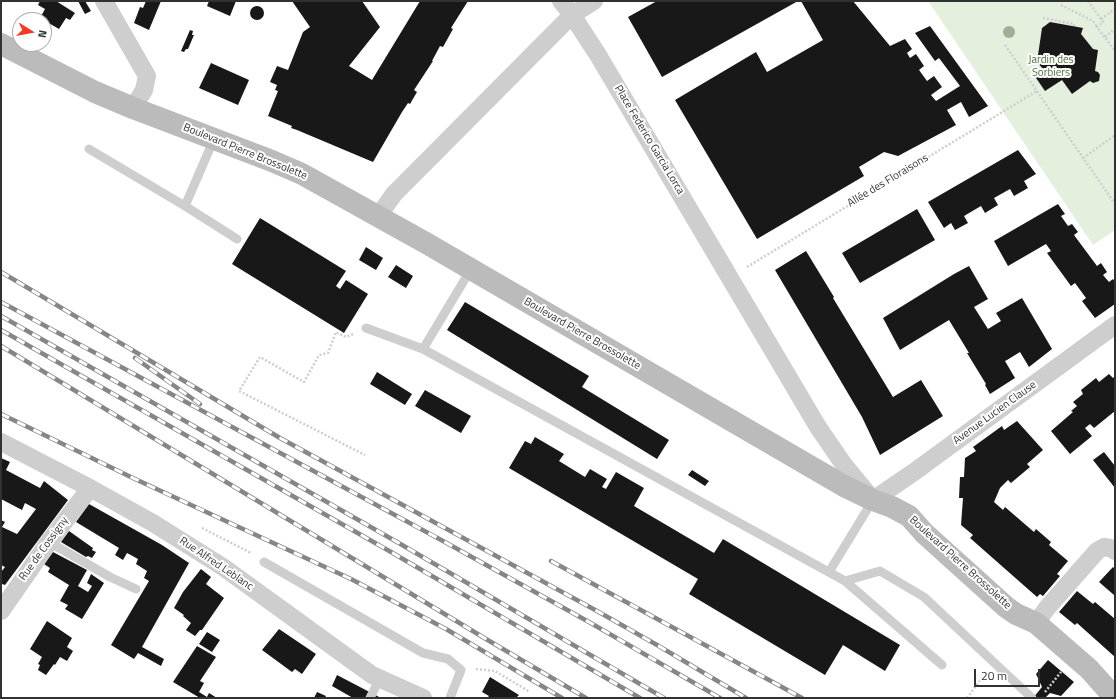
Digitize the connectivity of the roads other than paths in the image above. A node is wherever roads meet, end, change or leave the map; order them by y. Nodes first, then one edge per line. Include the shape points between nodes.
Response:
1 (104, 1) edge
2 (594, 1) edge
3 (566, 8) edge
4 (1, 44) edge
5 (133, 108) junction
6 (214, 139) junction
7 (89, 149) dead end
8 (185, 206) junction
9 (378, 215) junction
10 (237, 238) dead end
11 (471, 269) junction
12 (1115, 325) edge
13 (366, 328) road end
14 (423, 349) junction
15 (1, 442) edge
16 (90, 488) junction
17 (874, 500) junction
18 (49, 542) junction
19 (1115, 551) edge
20 (264, 562) dead end
21 (829, 572) junction
22 (845, 581) junction
23 (136, 589) dead end
24 (1, 611) edge
25 (1036, 622) junction
26 (942, 665) dead end
27 (380, 678) junction
28 (370, 698) edge
29 (423, 698) edge
30 (450, 698) edge
31 (1032, 698) edge
32 (1115, 698) edge

1 - 5 street via 147,76 144,90
2 - 3 street
3 - 9 street via 394,194
3 - 17 street, Place Federico Garcia Lorca via 602,62 818,427 844,465
4 - 5 main road, Boulevard Pierre Brossolette via 95,92
5 - 6 main road, Boulevard Pierre Brossolette
6 - 8 lane
6 - 9 main road, Boulevard Pierre Brossolette via 302,174
7 - 8 lane
8 - 10 lane
9 - 11 main road, Boulevard Pierre Brossolette
11 - 14 lane
11 - 17 main road, Boulevard Pierre Brossolette via 844,486
12 - 17 street, Avenue Lucien Clause
13 - 14 lane
14 - 21 lane
15 - 16 street, Rue Alfred Leblanc
16 - 18 street, Rue de Cossigny
16 - 27 street, Rue Alfred Leblanc via 153,523 223,567 372,675
17 - 21 lane
17 - 25 main road, Boulevard Pierre Brossolette via 909,516 924,533 1006,606 1016,614
18 - 23 lane
18 - 24 street, Rue de Cossigny
19 - 25 street via 1104,547 1097,551
20 - 30 lane via 423,653 448,659 461,670
21 - 22 lane
22 - 26 lane
22 - 31 lane via 880,571 924,597
25 - 32 main road, Boulevard Pierre Brossolette via 1089,669
27 - 28 lane
27 - 29 street, Rue Alfred Leblanc

